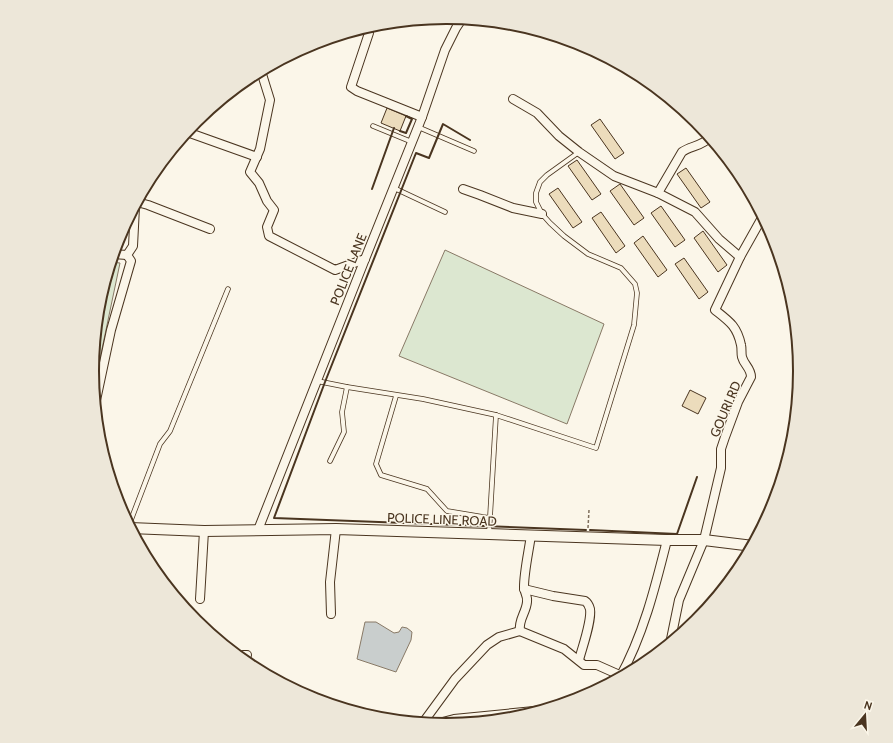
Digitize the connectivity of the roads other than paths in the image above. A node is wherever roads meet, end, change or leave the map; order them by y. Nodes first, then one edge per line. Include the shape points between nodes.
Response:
1 (458, 25) edge
2 (369, 33) edge
3 (263, 77) edge
4 (513, 99) dead end
5 (422, 117) junction
6 (373, 126) dead end
7 (418, 127) junction
8 (193, 134) edge
9 (706, 140) edge
10 (412, 142) junction
11 (474, 151) dead end
12 (579, 152) junction
13 (257, 157) junction
14 (393, 188) junction
15 (462, 190) dead end
16 (658, 193) junction
17 (143, 204) edge
18 (445, 212) dead end
19 (542, 214) junction
20 (134, 219) edge
21 (760, 222) edge
22 (210, 229) dead end
23 (119, 255) edge
24 (127, 256) junction
25 (740, 257) junction
26 (365, 259) junction
27 (228, 289) dead end
28 (316, 380) junction
29 (100, 383) edge
30 (347, 387) junction
31 (396, 396) junction
32 (496, 415) junction
33 (330, 461) dead end
34 (132, 518) edge
35 (489, 518) junction
36 (136, 526) edge
37 (336, 529) junction
38 (258, 530) junction
39 (204, 531) junction
40 (489, 534) junction
41 (531, 535) junction
42 (667, 540) junction
43 (704, 540) junction
44 (747, 545) edge
45 (524, 589) junction
46 (200, 598) dead end
47 (331, 614) dead end
48 (520, 631) junction
49 (672, 636) edge
50 (579, 660) junction
51 (624, 669) edge
52 (616, 674) edge
53 (502, 714) edge
54 (426, 718) edge
55 (460, 718) edge

1 - 5 street, POLICE LANE via 445,50
2 - 5 street via 351,87
3 - 13 street via 270,100
4 - 12 street via 537,113
5 - 7 street, POLICE LANE
6 - 10 lane
7 - 10 street, POLICE LANE
7 - 11 lane
8 - 13 street
9 - 16 street via 682,152
10 - 14 street, POLICE LANE
12 - 16 street via 614,176
12 - 19 lane via 540,182 536,202
13 - 26 street via 250,172 274,210 267,226 269,236 334,270
14 - 18 lane
14 - 26 street, POLICE LANE
15 - 19 street via 513,208
16 - 25 street via 695,212 719,239
17 - 22 street
19 - 32 lane via 588,254 621,268 628,275 635,284 637,293 634,325 596,448
20 - 24 street via 133,246
21 - 25 street, GOURI RD
23 - 24 street
24 - 29 street via 131,261 111,330
25 - 43 street, GOURI RD via 715,310 733,324 738,333 742,360 751,372 751,377 738,402 721,449 721,468
26 - 28 street, POLICE LANE
27 - 34 lane via 170,431 160,444
28 - 30 lane
28 - 38 street, POLICE LANE
30 - 31 lane
30 - 33 lane via 342,412 344,432
31 - 32 lane
31 - 35 lane via 376,464 381,475 427,489 447,511
32 - 35 lane
35 - 40 lane
36 - 39 street, POLICE LINE ROAD
37 - 38 street, POLICE LINE ROAD
37 - 40 street, POLICE LINE ROAD
37 - 47 street via 330,582
38 - 39 street, POLICE LINE ROAD
39 - 46 street
40 - 41 street, POLICE LINE ROAD
41 - 42 street, POLICE LINE ROAD
41 - 45 street
42 - 43 street, POLICE LINE ROAD
42 - 51 street via 649,609
43 - 44 street, POLICE LINE ROAD
43 - 49 street via 679,600
45 - 48 street via 528,598 519,625
45 - 50 street via 588,603 590,616
48 - 50 street via 560,647
48 - 54 street via 499,637 487,645 456,679
50 - 52 street via 584,665 597,665
53 - 55 street

